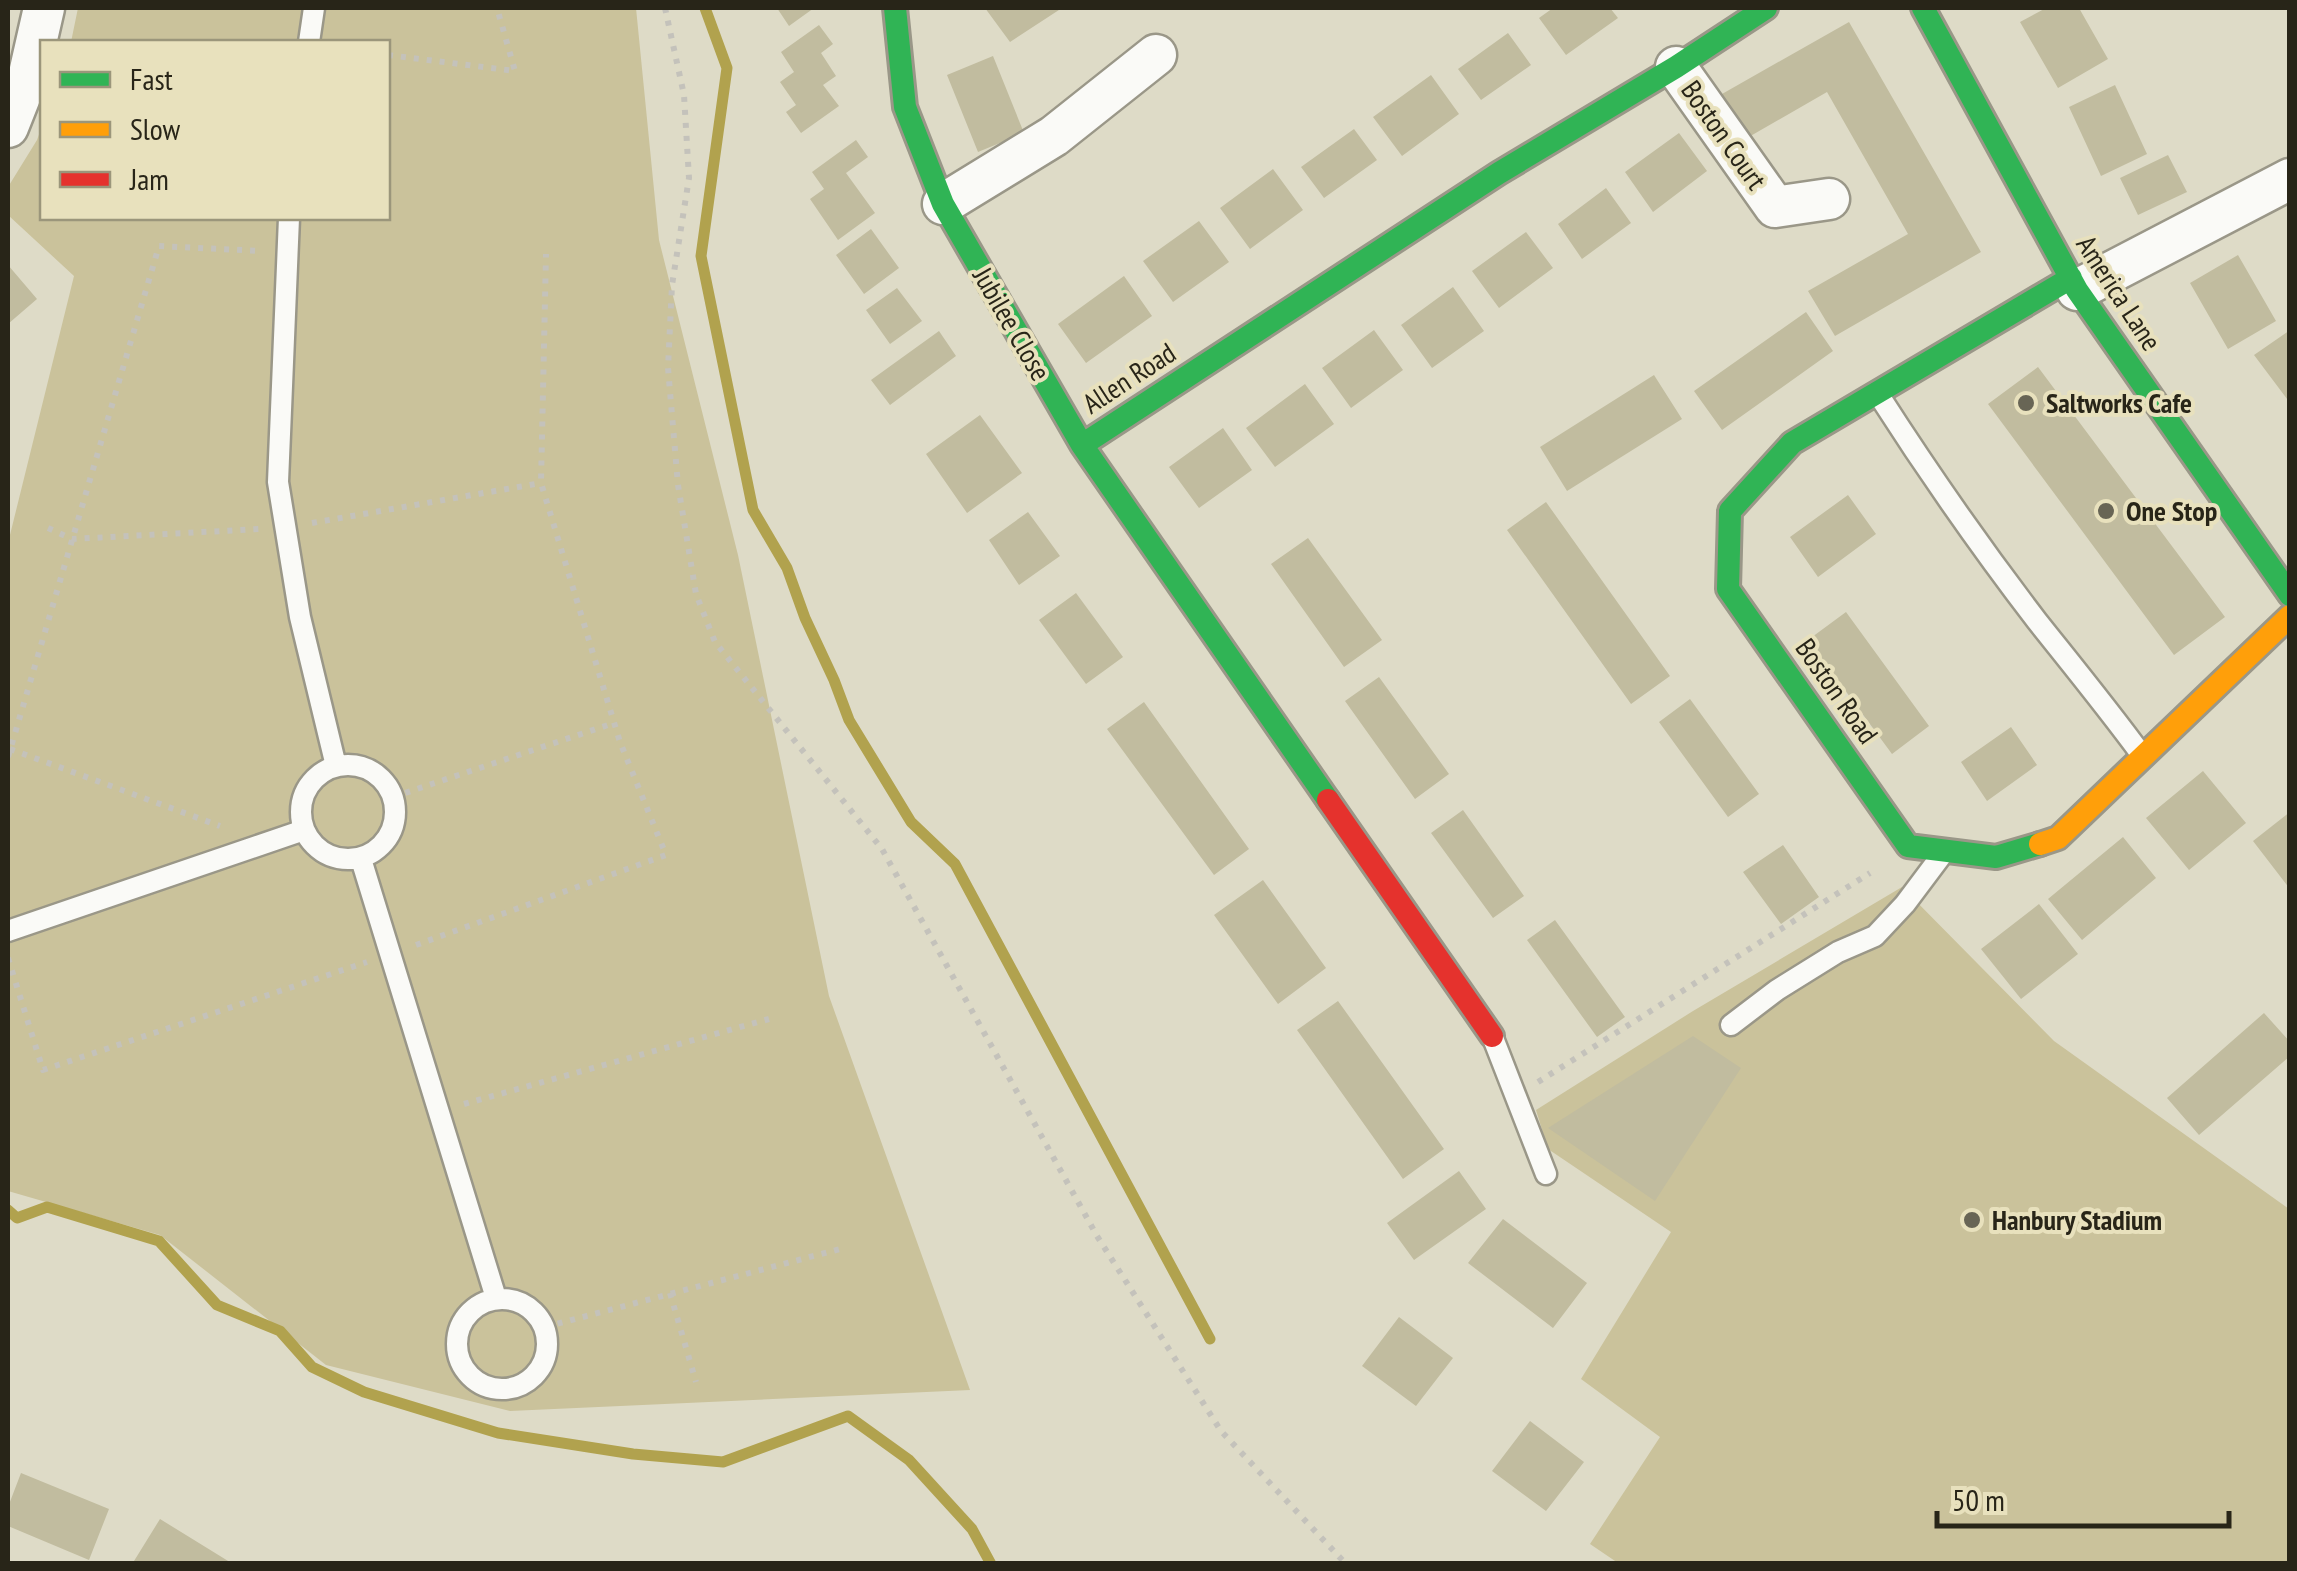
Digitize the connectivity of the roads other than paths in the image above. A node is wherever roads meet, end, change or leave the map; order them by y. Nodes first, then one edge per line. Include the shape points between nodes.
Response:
1 (44, 8) edge
2 (314, 8) edge
3 (895, 8) edge
4 (1766, 8) edge
5 (1923, 8) edge
6 (309, 40) edge
7 (1156, 55) dead end
8 (1676, 66) junction
9 (8, 127) edge
10 (2290, 179) edge
11 (1828, 199) dead end
12 (943, 204) junction
13 (289, 220) edge
14 (2074, 284) junction
15 (1878, 392) junction
16 (1082, 445) junction
17 (2290, 595) edge
18 (2290, 616) edge
19 (2143, 757) junction
20 (336, 766) junction
21 (304, 830) junction
22 (1946, 851) junction
23 (360, 858) junction
24 (8, 931) edge
25 (1731, 1025) dead end
26 (1492, 1036) joint
27 (1546, 1174) dead end
28 (496, 1298) junction

1 - 9 street
2 - 6 lane
3 - 12 street, Jubilee Close via 905,107
4 - 8 street, Allen Road
5 - 14 street, America Lane
7 - 12 street via 1054,136
8 - 11 street, Boston Court via 1775,207
8 - 16 street, Allen Road via 1499,173
10 - 14 street
12 - 16 street, Jubilee Close
13 - 20 lane via 278,482 300,617
14 - 15 street, Boston Road
14 - 17 street, America Lane
15 - 19 lane via 1934,480
15 - 22 street, Boston Road via 1792,443 1730,510 1728,589 1908,846
16 - 26 street, Allen Road
18 - 19 street
19 - 22 street via 2058,838 1996,857
20 - 21 lane via 305,790
20 - 23 lane via 374,772 393,797 386,842
21 - 23 lane via 330,856
21 - 24 lane
22 - 25 lane via 1875,936 1838,952
23 - 28 lane
26 - 27 lane
28 - 28 lane via 470,1310 457,1350 481,1384 512,1388 538,1372 548,1342 536,1313 511,1298

